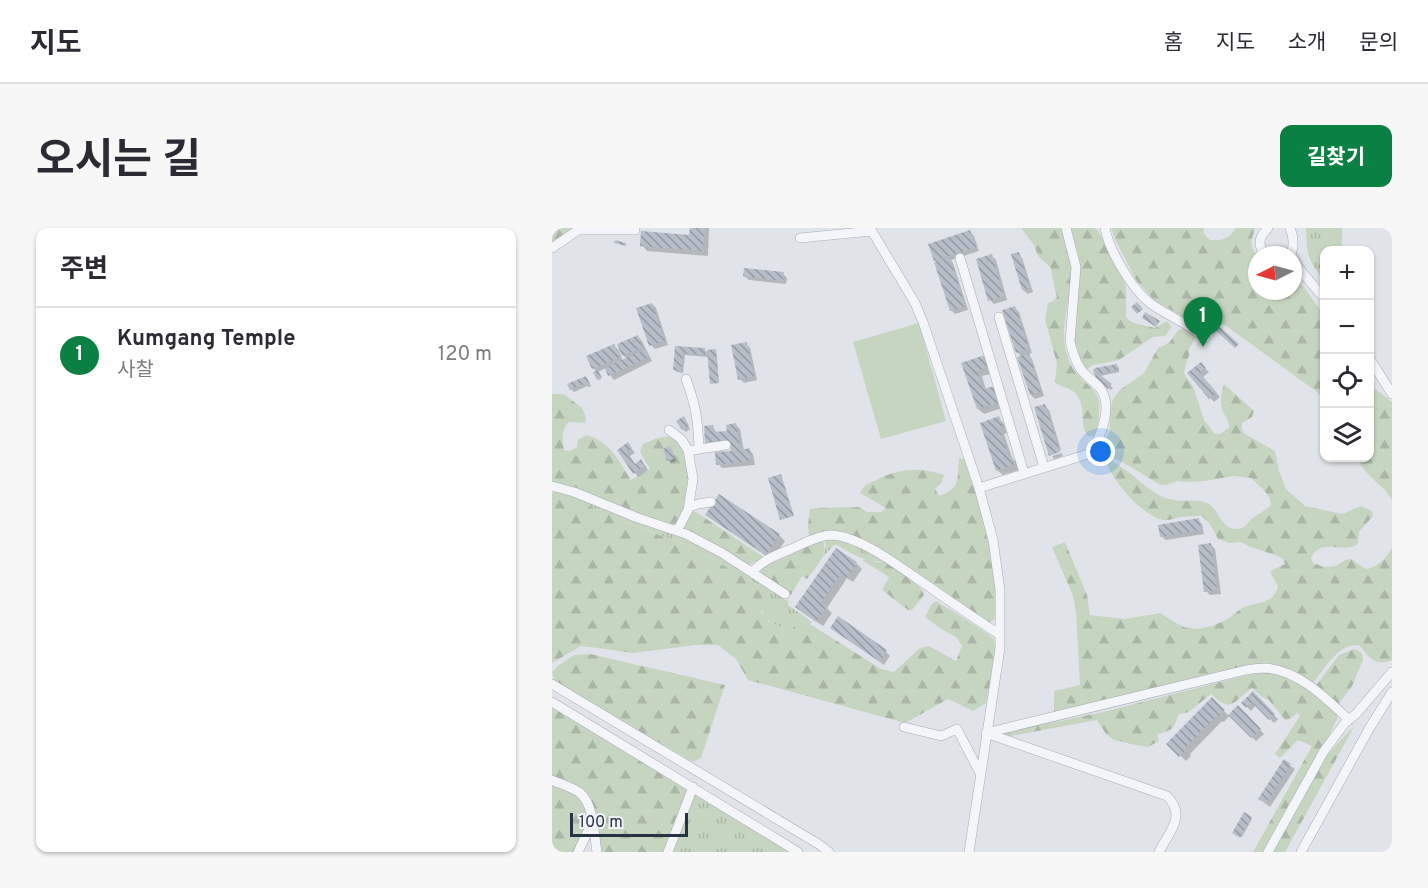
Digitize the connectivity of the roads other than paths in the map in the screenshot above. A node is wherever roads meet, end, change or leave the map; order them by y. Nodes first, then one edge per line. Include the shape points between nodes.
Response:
1 (1066, 228) edge
2 (1105, 228) edge
3 (1268, 228) edge
4 (1290, 228) edge
5 (579, 229) edge
6 (871, 229) edge
7 (635, 230) dead end
8 (800, 238) dead end
9 (1260, 246) edge
10 (1293, 246) edge
11 (552, 248) edge
12 (960, 258) dead end
13 (1302, 273) edge
14 (1320, 294) edge
15 (999, 317) dead end
16 (1205, 338) dead end
17 (1374, 365) edge
18 (686, 379) dead end
19 (1392, 394) edge
20 (669, 430) dead end
21 (726, 445) dead end
22 (699, 449) junction
23 (688, 450) junction
24 (1044, 467) junction
25 (1024, 473) junction
26 (552, 486) edge
27 (979, 488) junction
28 (711, 502) dead end
29 (689, 507) junction
30 (677, 531) junction
31 (752, 572) junction
32 (785, 594) dead end
33 (1000, 635) junction
34 (1392, 672) edge
35 (552, 684) edge
36 (1392, 692) edge
37 (552, 702) edge
38 (1349, 720) junction
39 (904, 727) dead end
40 (986, 733) junction
41 (980, 773) junction
42 (552, 780) edge
43 (693, 787) junction
44 (591, 830) junction
45 (578, 852) edge
46 (597, 852) edge
47 (668, 852) edge
48 (798, 852) edge
49 (829, 852) edge
50 (969, 852) edge
51 (1159, 852) edge
52 (1268, 852) edge
53 (1300, 852) edge

1 - 24 street via 1076,267 1070,341 1079,366 1100,389 1106,411 1093,450
2 - 16 street via 1135,289
3 - 9 street via 1262,234
4 - 10 street
5 - 7 street
5 - 11 street
6 - 8 street
6 - 27 street via 923,322
12 - 25 street
13 - 14 street
15 - 24 street
17 - 19 street
18 - 22 street via 697,413
20 - 23 street
21 - 22 street
22 - 23 street
23 - 29 street via 693,479
24 - 25 street
25 - 27 street
26 - 30 street
27 - 33 street via 993,540 1000,590
28 - 29 street
29 - 30 street
30 - 31 street
31 - 32 street
31 - 33 street via 769,558 818,537 843,537 884,556
33 - 40 street
34 - 38 street
35 - 49 street
36 - 53 street
37 - 43 street
38 - 40 street via 1306,684 1289,674 1265,668
38 - 52 street via 1324,751
39 - 41 street via 941,736 957,729
40 - 41 street
40 - 51 street via 1167,796 1177,818
41 - 50 street
42 - 44 street via 583,796 588,804
43 - 47 street
43 - 48 street
44 - 45 street
44 - 46 street

